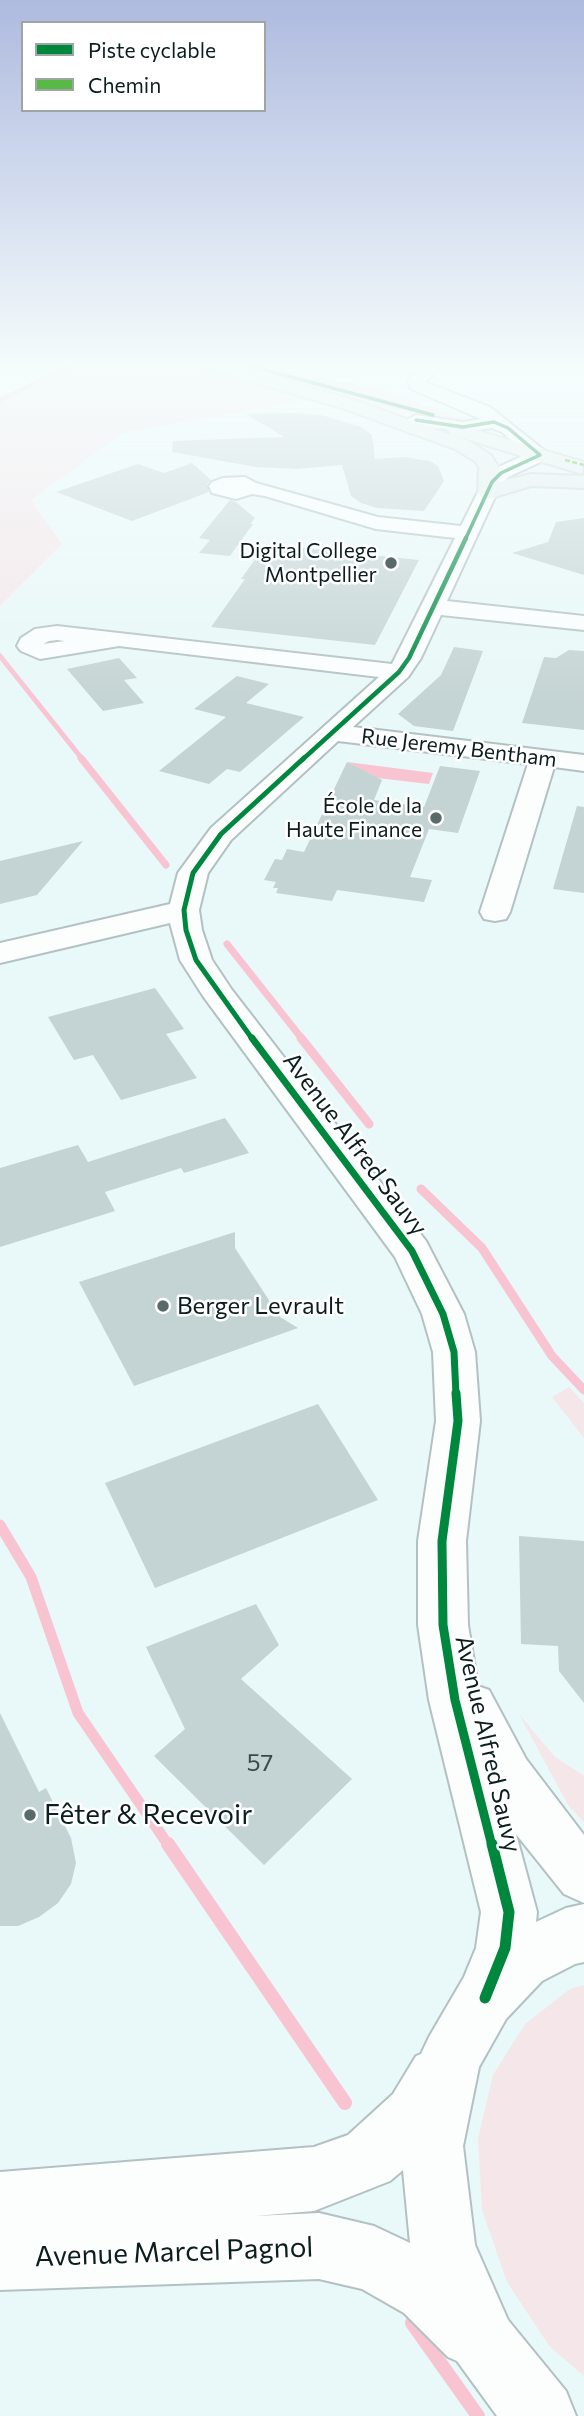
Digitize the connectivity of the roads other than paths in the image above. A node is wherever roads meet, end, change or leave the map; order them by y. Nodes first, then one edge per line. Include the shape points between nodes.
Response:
1 (489, 478) edge
2 (496, 478) edge
3 (584, 482) edge
4 (250, 488) dead end
5 (488, 493) junction
6 (468, 533) junction
7 (434, 607) junction
8 (584, 623) edge
9 (118, 639) dead end
10 (399, 672) junction
11 (334, 733) junction
12 (543, 759) junction
13 (584, 763) edge
14 (184, 910) junction
15 (495, 912) dead end
16 (0, 953) edge
17 (443, 1625) junction
18 (584, 1875) edge
19 (584, 1933) edge
20 (485, 1998) junction
21 (450, 2058) junction
22 (0, 2204) edge
23 (14, 2263) edge
24 (484, 2344) junction
25 (541, 2416) edge

1 - 5 main road
2 - 5 street, Avenue Alfred Sauvy
3 - 5 main road via 531,480
4 - 6 street via 376,523
5 - 6 street, Avenue Alfred Sauvy
6 - 7 street, Avenue Alfred Sauvy
7 - 8 street
7 - 10 street, Avenue Alfred Sauvy
9 - 10 street
10 - 11 street, Avenue Alfred Sauvy
11 - 12 street, Rue Jeremy Bentham
11 - 14 street, Avenue Alfred Sauvy via 221,834 193,873
12 - 13 street, Rue Jeremy Bentham
12 - 15 street
14 - 16 street
14 - 17 street, Avenue Alfred Sauvy via 196,960 412,1251 443,1314 454,1352 458,1421 442,1541
17 - 18 street, Avenue Alfred Sauvy via 471,1706 507,1777
17 - 20 street, Avenue Alfred Sauvy via 454,1700 509,1912 505,1948
19 - 20 street via 566,1937 522,1961
20 - 21 street
21 - 22 street via 415,2116 368,2159 314,2179
21 - 24 street via 432,2146 443,2245
23 - 24 street, Avenue Marcel Pagnol via 319,2246 374,2259 427,2290
24 - 25 street

